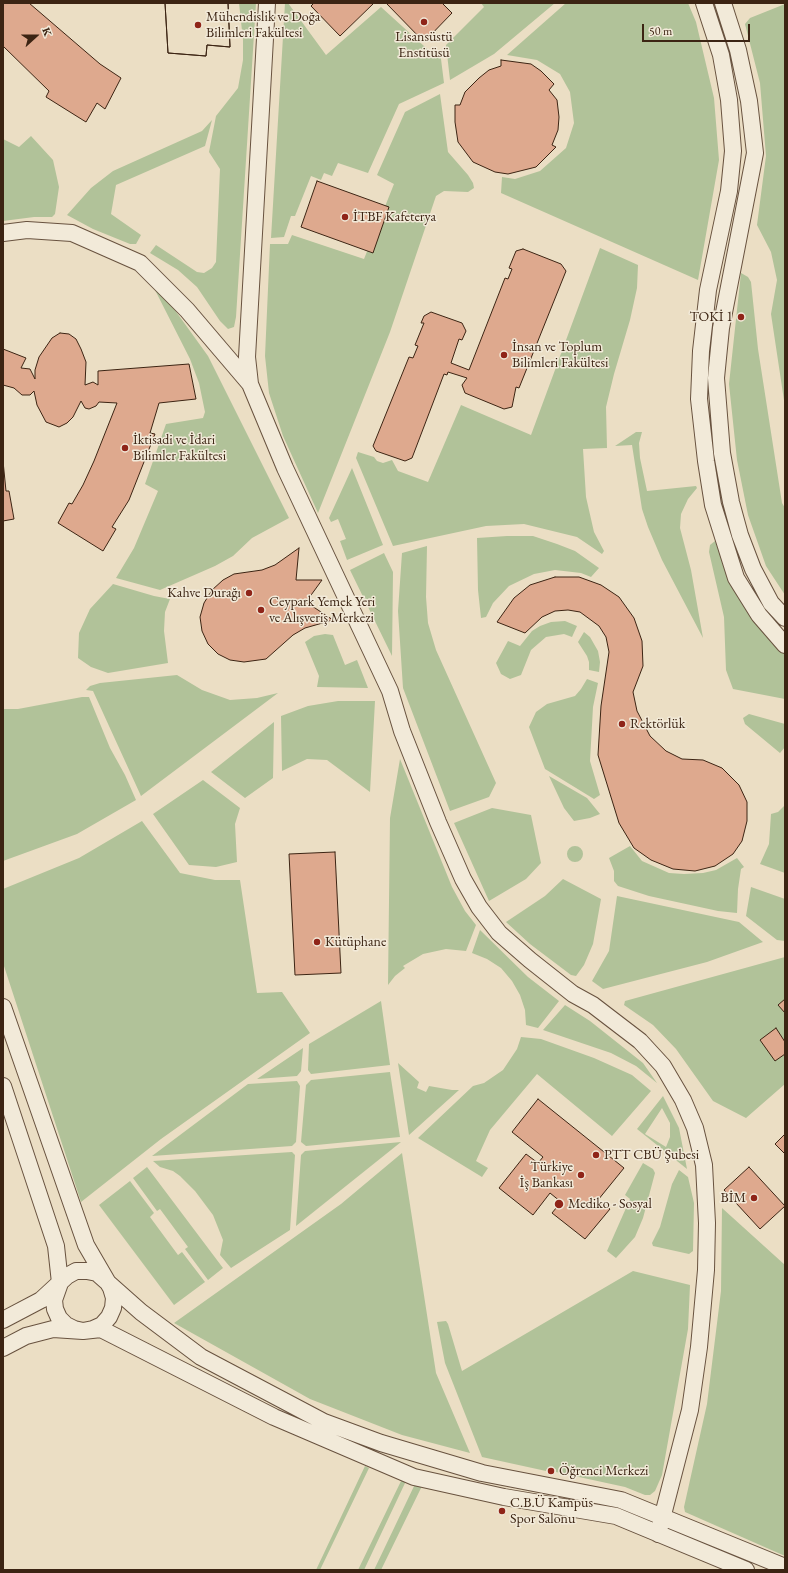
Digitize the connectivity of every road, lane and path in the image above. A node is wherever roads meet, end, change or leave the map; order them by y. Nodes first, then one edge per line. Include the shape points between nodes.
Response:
1 (266, 3) edge
2 (704, 3) edge
3 (722, 3) edge
4 (3, 232) edge
5 (250, 384) junction
6 (785, 618) edge
7 (785, 645) edge
8 (3, 1007) edge
9 (3, 1086) edge
10 (105, 1279) junction
11 (60, 1283) junction
12 (3, 1320) edge
13 (83, 1331) junction
14 (3, 1348) edge
15 (663, 1518) junction
16 (658, 1534) junction
17 (785, 1567) edge
18 (746, 1570) edge

1 - 5 street via 247,357
2 - 7 street via 721,55 729,100 733,151 729,191 708,290 701,351 699,399 706,461 713,505 736,578 759,615
3 - 6 street via 738,50 748,94 754,153 721,328 716,378 722,453 740,535 770,603
4 - 5 street via 27,230 72,233 140,263 187,310
5 - 15 street via 285,468 390,691 402,731 435,815 463,879 479,907 499,933 530,960 640,1041 663,1066 695,1128 704,1166 706,1270 690,1410
8 - 10 street via 86,1245
9 - 11 street via 56,1246
10 - 11 street via 87,1271 76,1271
10 - 13 street via 114,1298 111,1312 102,1324
10 - 15 street via 141,1312 201,1358 324,1422 381,1443 482,1473 621,1500
11 - 12 street via 41,1300
11 - 13 street via 54,1300 59,1318 66,1325
13 - 14 street via 53,1329 26,1336
13 - 16 street via 101,1329 274,1417 414,1477 504,1497 616,1516
15 - 16 street
15 - 17 street
16 - 18 street

